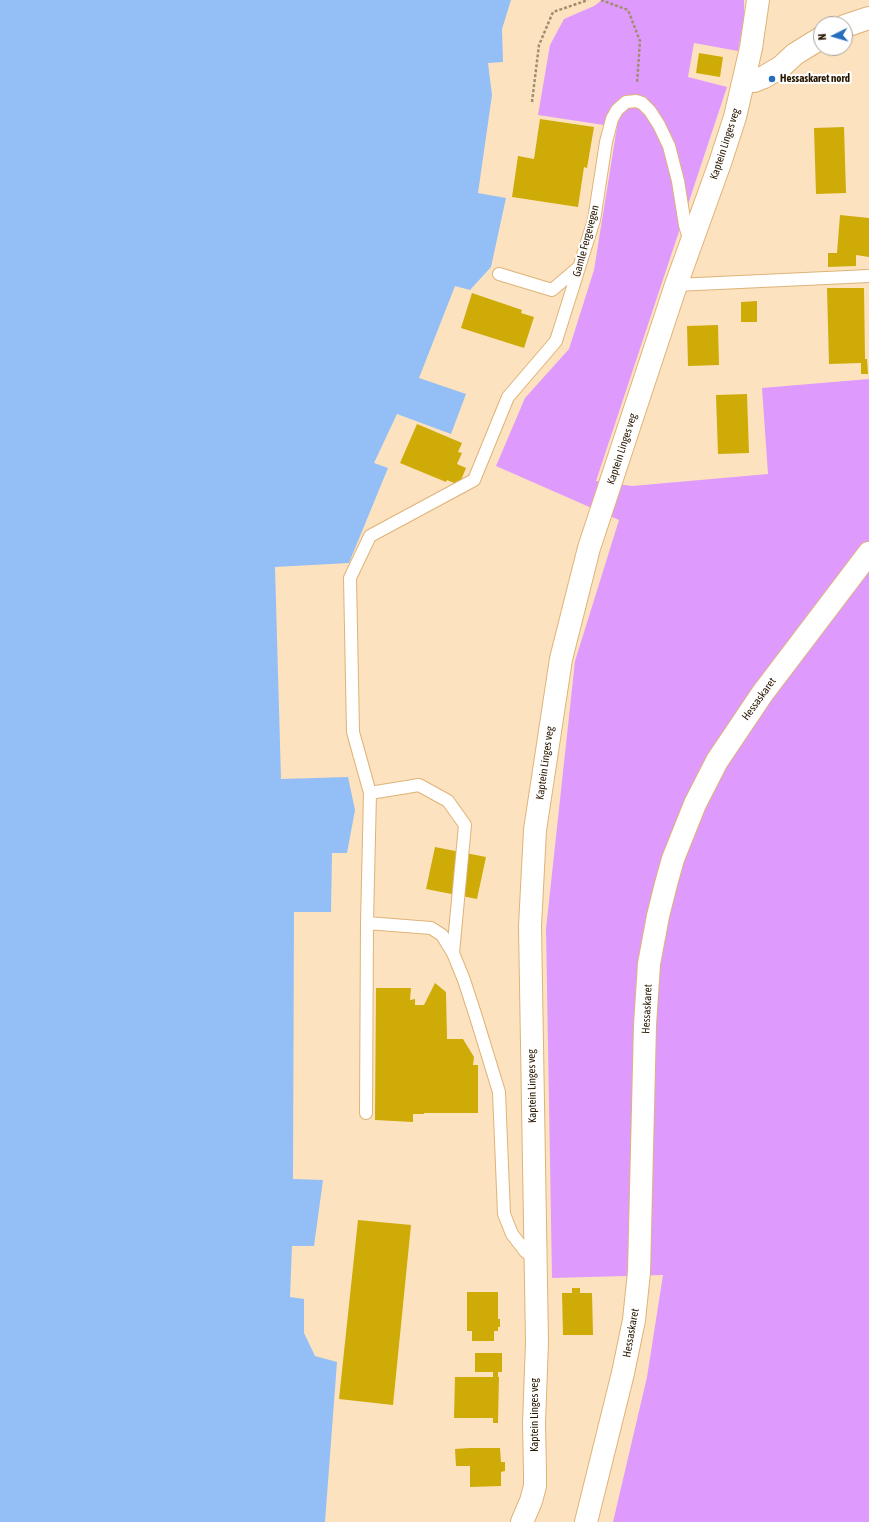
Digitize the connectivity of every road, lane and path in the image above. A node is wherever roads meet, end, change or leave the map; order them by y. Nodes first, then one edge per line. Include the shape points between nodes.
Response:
1 (588, 0) edge
2 (601, 0) edge
3 (758, 0) edge
4 (869, 18) edge
5 (853, 23) edge
6 (813, 43) edge
7 (744, 80) junction
8 (636, 101) junction
9 (532, 102) dead end
10 (691, 245) junction
11 (580, 266) junction
12 (499, 274) dead end
13 (869, 276) edge
14 (676, 285) junction
15 (869, 553) edge
16 (370, 792) junction
17 (367, 923) junction
18 (453, 953) junction
19 (366, 1112) dead end
20 (535, 1259) junction
21 (522, 1522) edge
22 (586, 1522) edge

1 - 9 path via 552,12 539,45
2 - 8 path via 628,10 640,41
3 - 7 street, Kaptein Linges veg
4 - 5 street
6 - 7 street via 764,77 754,81
7 - 10 street, Kaptein Linges veg via 720,163
8 - 10 lane via 650,111 669,146
8 - 11 lane, Gamle Fergevegen via 626,102 612,119 594,220
10 - 14 street, Kaptein Linges veg
11 - 12 lane via 552,290
11 - 16 lane, Gamle Fergevegen via 556,341 508,397 474,480 370,536 350,578 353,732
13 - 14 lane
14 - 20 street, Kaptein Linges veg via 589,548 561,659 535,830 530,926
15 - 22 street, Hessaskaret via 762,694 717,761 696,804 666,884 649,964 645,1025 639,1272 634,1320
16 - 17 lane
16 - 18 lane via 419,785 448,801 465,825
17 - 18 lane via 431,928 442,935
17 - 19 lane
18 - 20 lane via 474,1009 499,1092 504,1214 512,1234
20 - 21 street, Kaptein Linges veg via 535,1486

